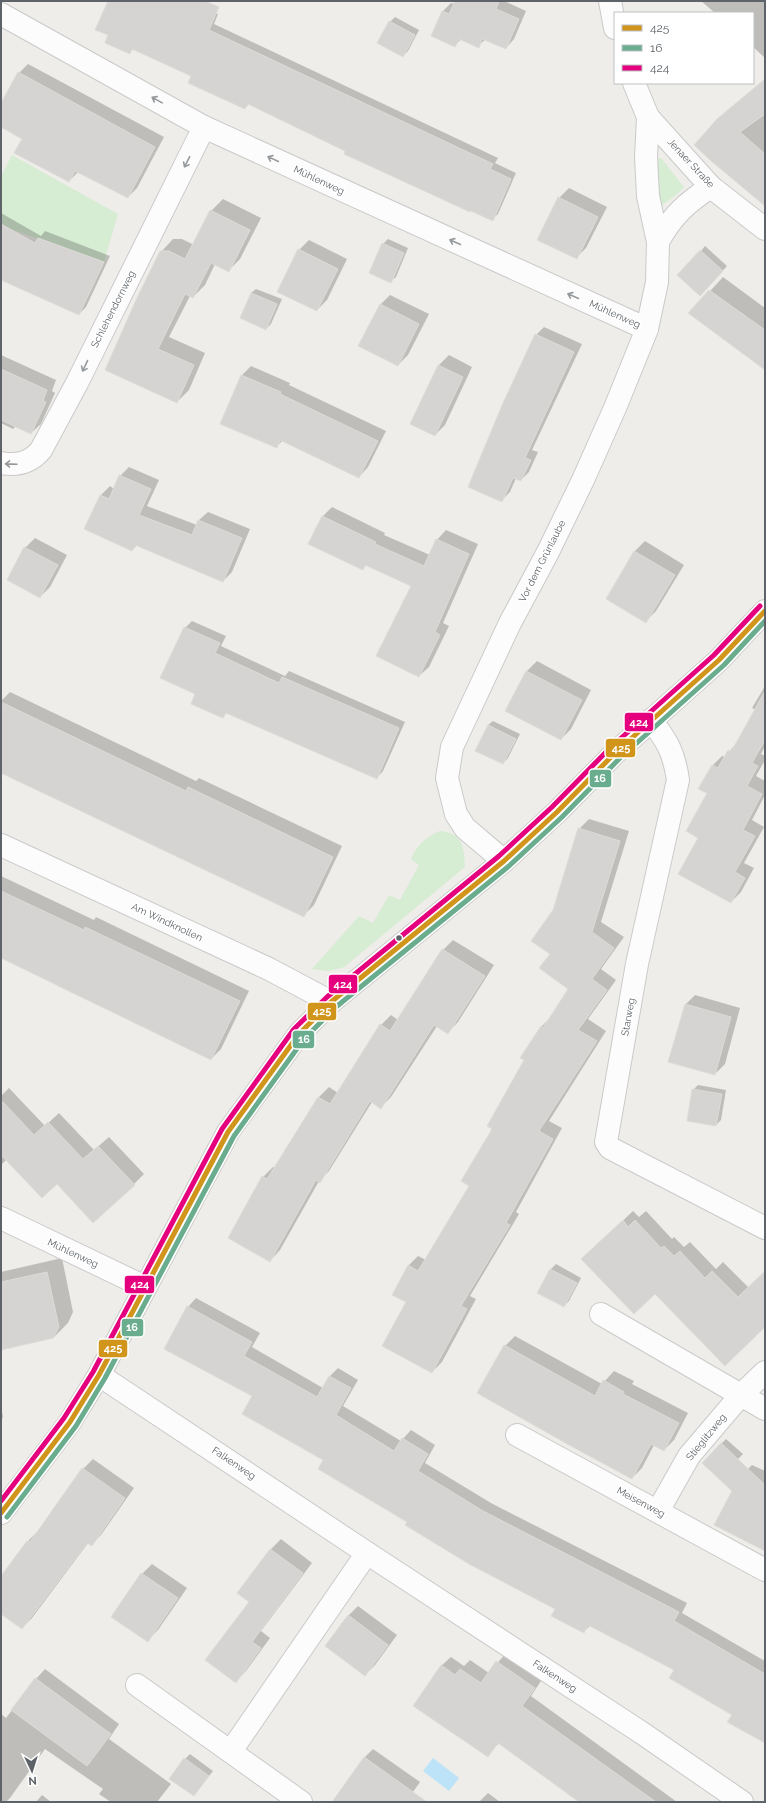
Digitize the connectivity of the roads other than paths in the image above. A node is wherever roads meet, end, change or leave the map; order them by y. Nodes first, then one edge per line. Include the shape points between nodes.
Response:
1 (610, 1) edge
2 (1, 14) edge
3 (614, 23) edge
4 (634, 84) edge
5 (648, 117) junction
6 (204, 127) junction
7 (711, 187) junction
8 (765, 229) edge
9 (658, 242) junction
10 (647, 329) junction
11 (1, 463) edge
12 (765, 611) edge
13 (652, 720) junction
14 (1, 845) edge
15 (504, 861) junction
16 (331, 1002) junction
17 (1, 1218) edge
18 (765, 1228) edge
19 (145, 1287) junction
20 (601, 1314) dead end
21 (765, 1372) edge
22 (100, 1375) junction
23 (740, 1396) junction
24 (765, 1409) edge
25 (517, 1435) dead end
26 (658, 1511) junction
27 (1, 1513) edge
28 (367, 1553) junction
29 (765, 1570) edge
30 (137, 1684) dead end
31 (230, 1751) junction
32 (301, 1802) edge
33 (742, 1802) edge

1 - 3 street
6 -> 2 street, Mühlenweg
4 - 5 street, Jenaer Straße
5 - 7 street, Jenaer Straße
5 - 9 street, Vor dem Grünlaube via 648,196
10 -> 6 street, Mühlenweg
6 -> 11 street, Schlehendornweg via 41,450 33,460
7 - 8 street, Jenaer Straße
7 - 9 street, Vor dem Grünlaube via 692,198 679,210
9 - 10 street, Vor dem Grünlaube via 657,282
10 - 15 street, Vor dem Grünlaube via 583,480 507,630 452,747 447,778 456,814 465,828
12 - 13 street via 719,660
13 - 15 street
13 - 18 street, Starweg via 665,738 674,758 678,780 637,964 606,1142 610,1148
14 - 16 street, Am Windknollen via 269,969
15 - 16 street
16 - 19 street via 299,1034 228,1132
17 - 19 street, Mühlenweg
19 - 22 street
20 - 23 street
21 - 23 street, Stieglitzweg
22 - 27 street via 70,1422
22 - 28 street, Falkenweg
23 - 24 street
23 - 26 street, Stieglitzweg via 689,1456
25 - 26 street, Meisenweg
26 - 29 street, Meisenweg
28 - 31 street
28 - 33 street, Falkenweg via 642,1733
30 - 31 street
31 - 32 street

